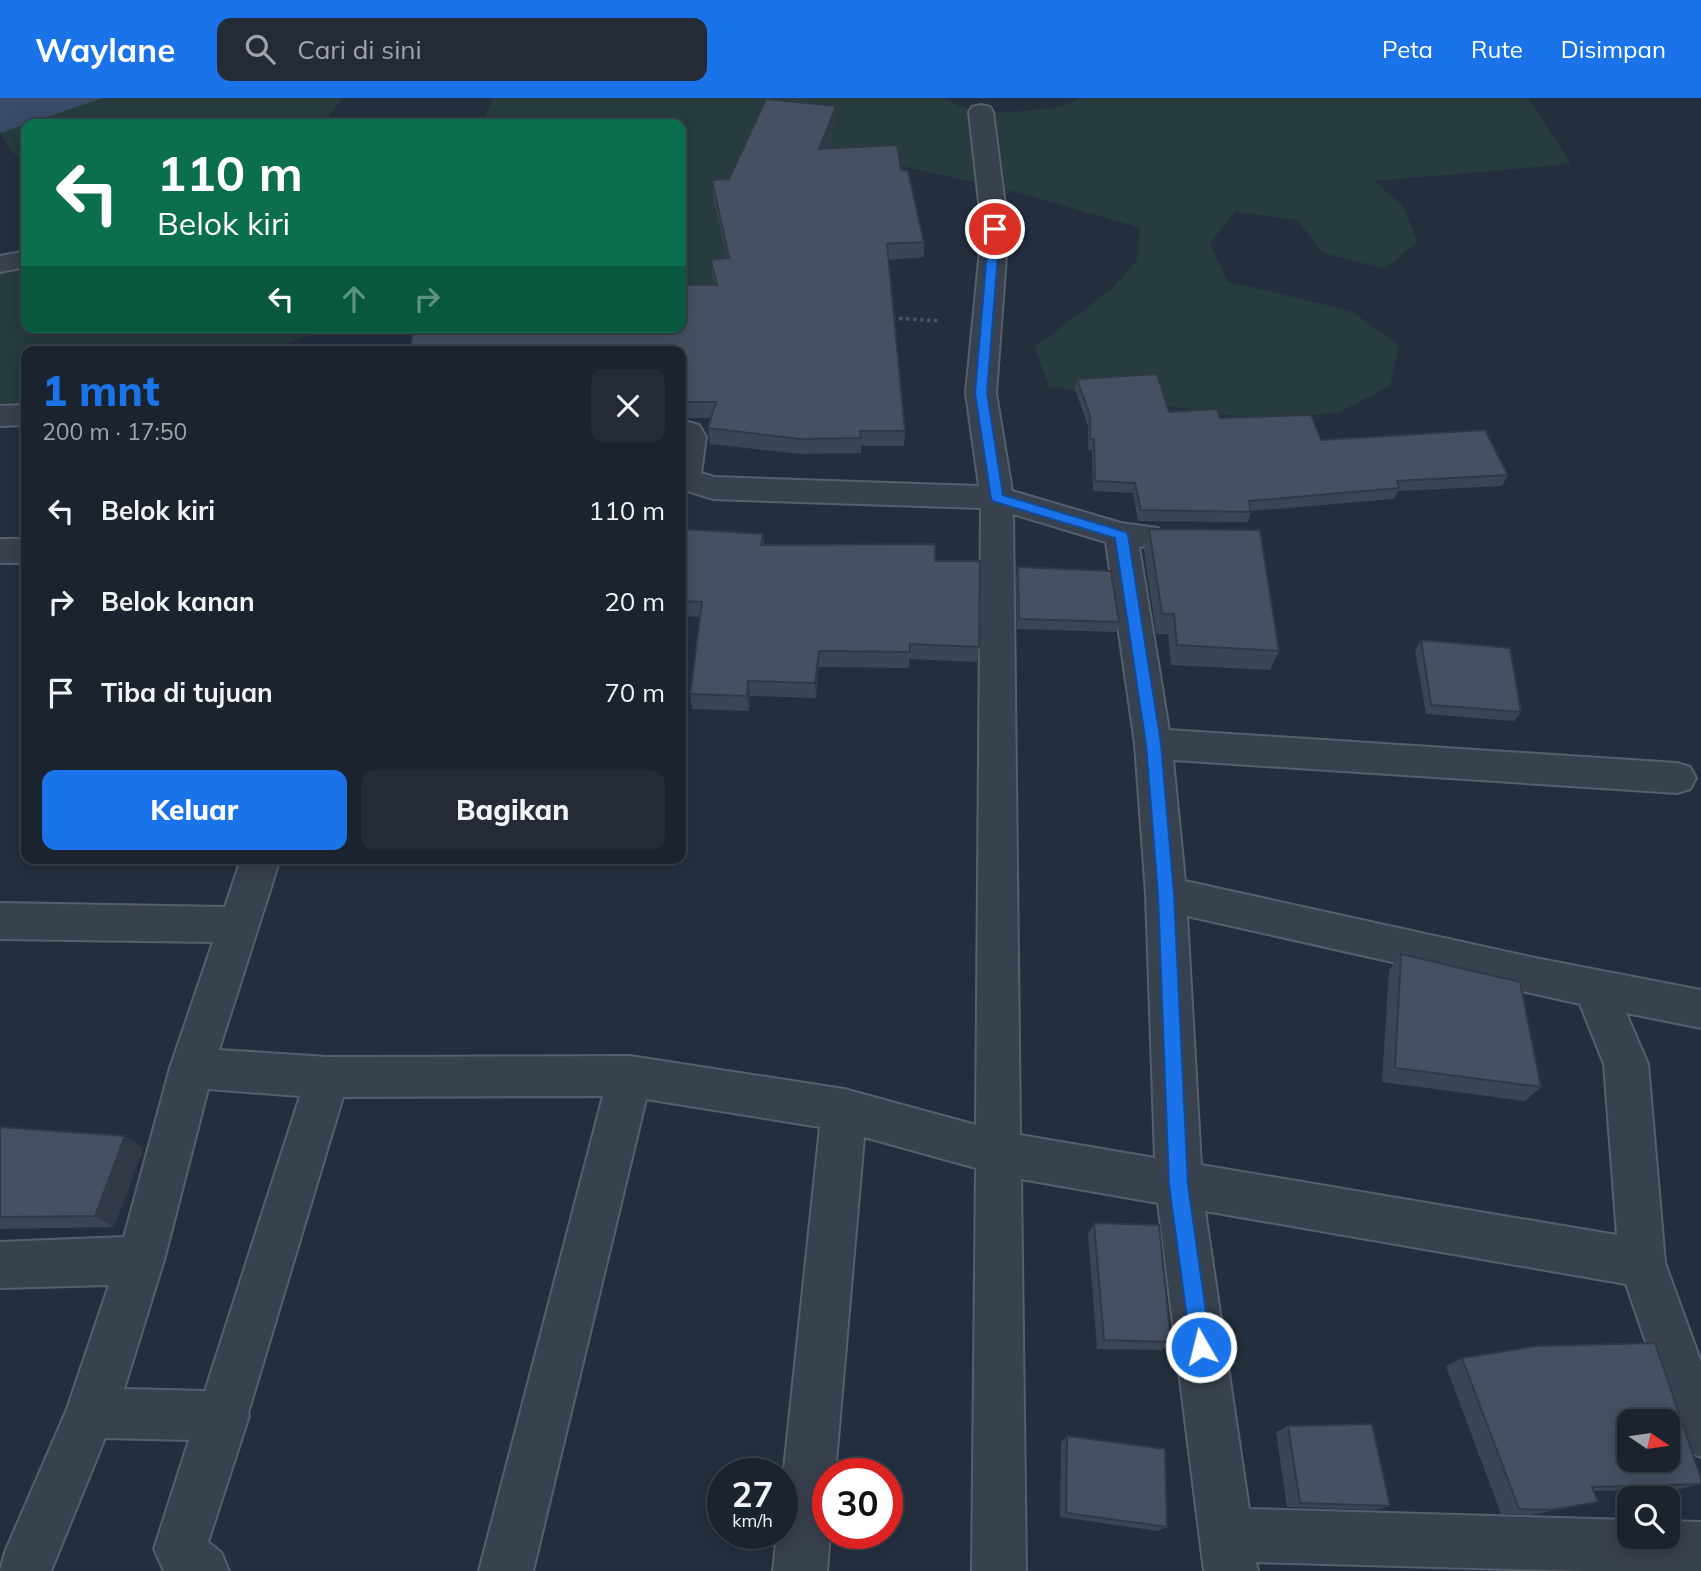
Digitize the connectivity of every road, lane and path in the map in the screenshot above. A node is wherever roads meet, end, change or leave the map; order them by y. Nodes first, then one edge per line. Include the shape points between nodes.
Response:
1 (981, 112) dead end
2 (21, 260) edge
3 (0, 264) edge
4 (889, 307) edge
5 (952, 322) dead end
6 (21, 415) edge
7 (0, 416) edge
8 (686, 431) edge
9 (686, 469) edge
10 (686, 476) edge
11 (997, 498) junction
12 (1121, 535) junction
13 (1172, 536) edge
14 (0, 551) edge
15 (21, 551) edge
16 (1153, 744) junction
17 (1677, 778) dead end
18 (259, 864) edge
19 (1166, 894) junction
20 (0, 922) edge
21 (239, 925) junction
22 (1595, 990) junction
23 (1701, 1009) edge
24 (192, 1068) junction
25 (630, 1076) junction
26 (328, 1077) junction
27 (844, 1110) junction
28 (999, 1153) junction
29 (1179, 1185) junction
30 (141, 1260) junction
31 (1642, 1263) junction
32 (0, 1265) edge
33 (91, 1413) junction
34 (224, 1416) junction
35 (1701, 1432) edge
36 (1701, 1548) edge
37 (1229, 1553) edge
38 (24, 1571) edge
39 (202, 1571) edge
40 (506, 1571) edge
41 (800, 1571) edge
42 (999, 1571) edge

1 - 11 street via 995,229 981,393
2 - 3 street
4 - 5 path via 892,319
6 - 7 street
8 - 9 street via 691,437
10 - 11 street via 713,488
11 - 12 street
11 - 28 street
12 - 13 street
12 - 16 street
14 - 15 street
16 - 17 street
16 - 19 street
18 - 21 street
19 - 22 street
19 - 29 street
20 - 21 street
21 - 24 street
22 - 23 street
22 - 31 street via 1626,1064
24 - 26 street
24 - 30 street
25 - 26 street
25 - 27 street
25 - 40 street
26 - 34 street
27 - 28 street
27 - 41 street
28 - 29 street
28 - 42 street
29 - 31 street
29 - 37 street
30 - 32 street
30 - 33 street
31 - 35 street
33 - 34 street
33 - 38 street
34 - 39 street via 180,1549
36 - 37 street

